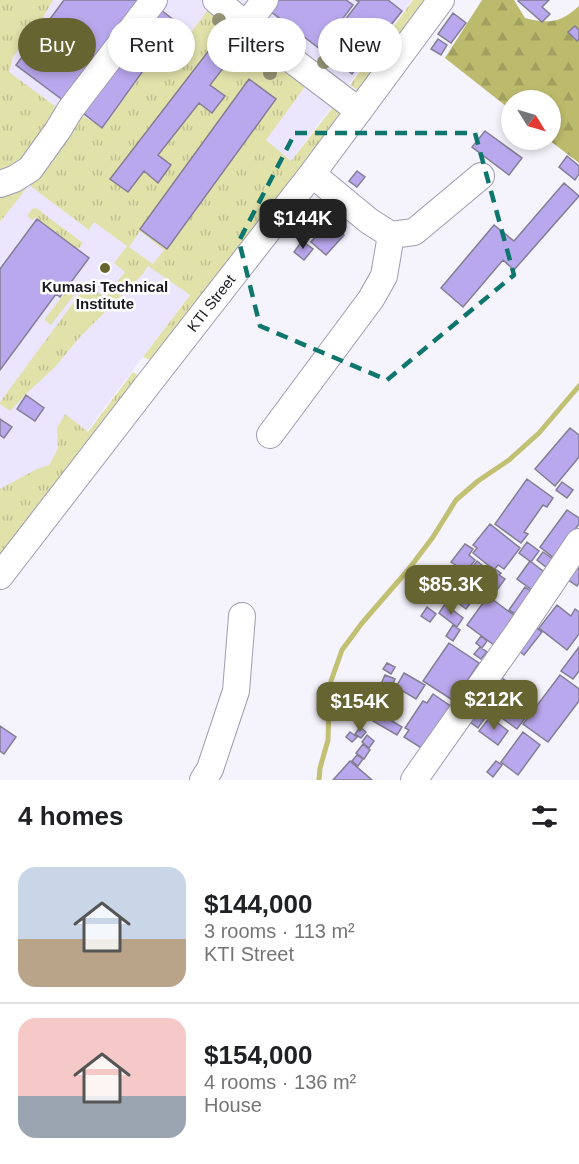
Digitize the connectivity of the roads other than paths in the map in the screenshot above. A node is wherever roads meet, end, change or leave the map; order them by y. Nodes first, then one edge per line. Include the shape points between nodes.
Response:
1 (154, 0) edge
2 (216, 0) edge
3 (265, 0) edge
4 (441, 0) edge
5 (238, 18) edge
6 (251, 18) edge
7 (306, 71) edge
8 (359, 111) junction
9 (312, 174) junction
10 (481, 176) dead end
11 (0, 184) edge
12 (391, 236) junction
13 (270, 435) dead end
14 (579, 542) edge
15 (0, 576) edge
16 (242, 616) dead end
17 (203, 780) edge
18 (414, 780) edge

1 - 11 street via 30,169
2 - 5 street
3 - 6 street
4 - 8 street, KTI Street
7 - 8 street
8 - 9 street, KTI Street
9 - 12 street
9 - 15 street, KTI Street
10 - 12 street via 414,232
12 - 13 street via 384,276 371,299
14 - 18 street
16 - 17 street via 236,691

